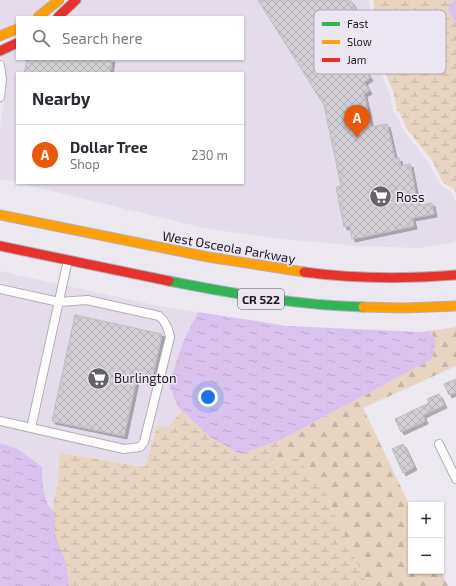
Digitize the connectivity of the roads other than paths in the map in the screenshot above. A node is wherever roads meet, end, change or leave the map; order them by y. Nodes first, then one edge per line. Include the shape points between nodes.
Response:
1 (59, 0) edge
2 (76, 0) edge
3 (39, 16) edge
4 (59, 16) edge
5 (16, 29) edge
6 (0, 36) edge
7 (16, 43) edge
8 (0, 51) edge
9 (0, 65) edge
10 (0, 97) edge
11 (0, 215) edge
12 (0, 246) edge
13 (68, 260) junction
14 (456, 275) edge
15 (0, 289) edge
16 (60, 302) junction
17 (456, 306) edge
18 (0, 421) edge
19 (31, 428) junction
20 (439, 444) dead end
21 (456, 479) edge

1 - 3 main road
2 - 4 main road
5 - 6 main road
7 - 8 main road
9 - 10 street
11 - 14 main road, West Osceola Parkway / CR 522 via 291,272 368,278
12 - 13 main road, CR 522
13 - 16 street
13 - 17 main road, CR 522 via 285,303 382,308
15 - 16 street
16 - 19 street
16 - 19 street via 87,300 159,316 165,321 170,337 144,442 140,448 124,449
18 - 19 street
20 - 21 street

